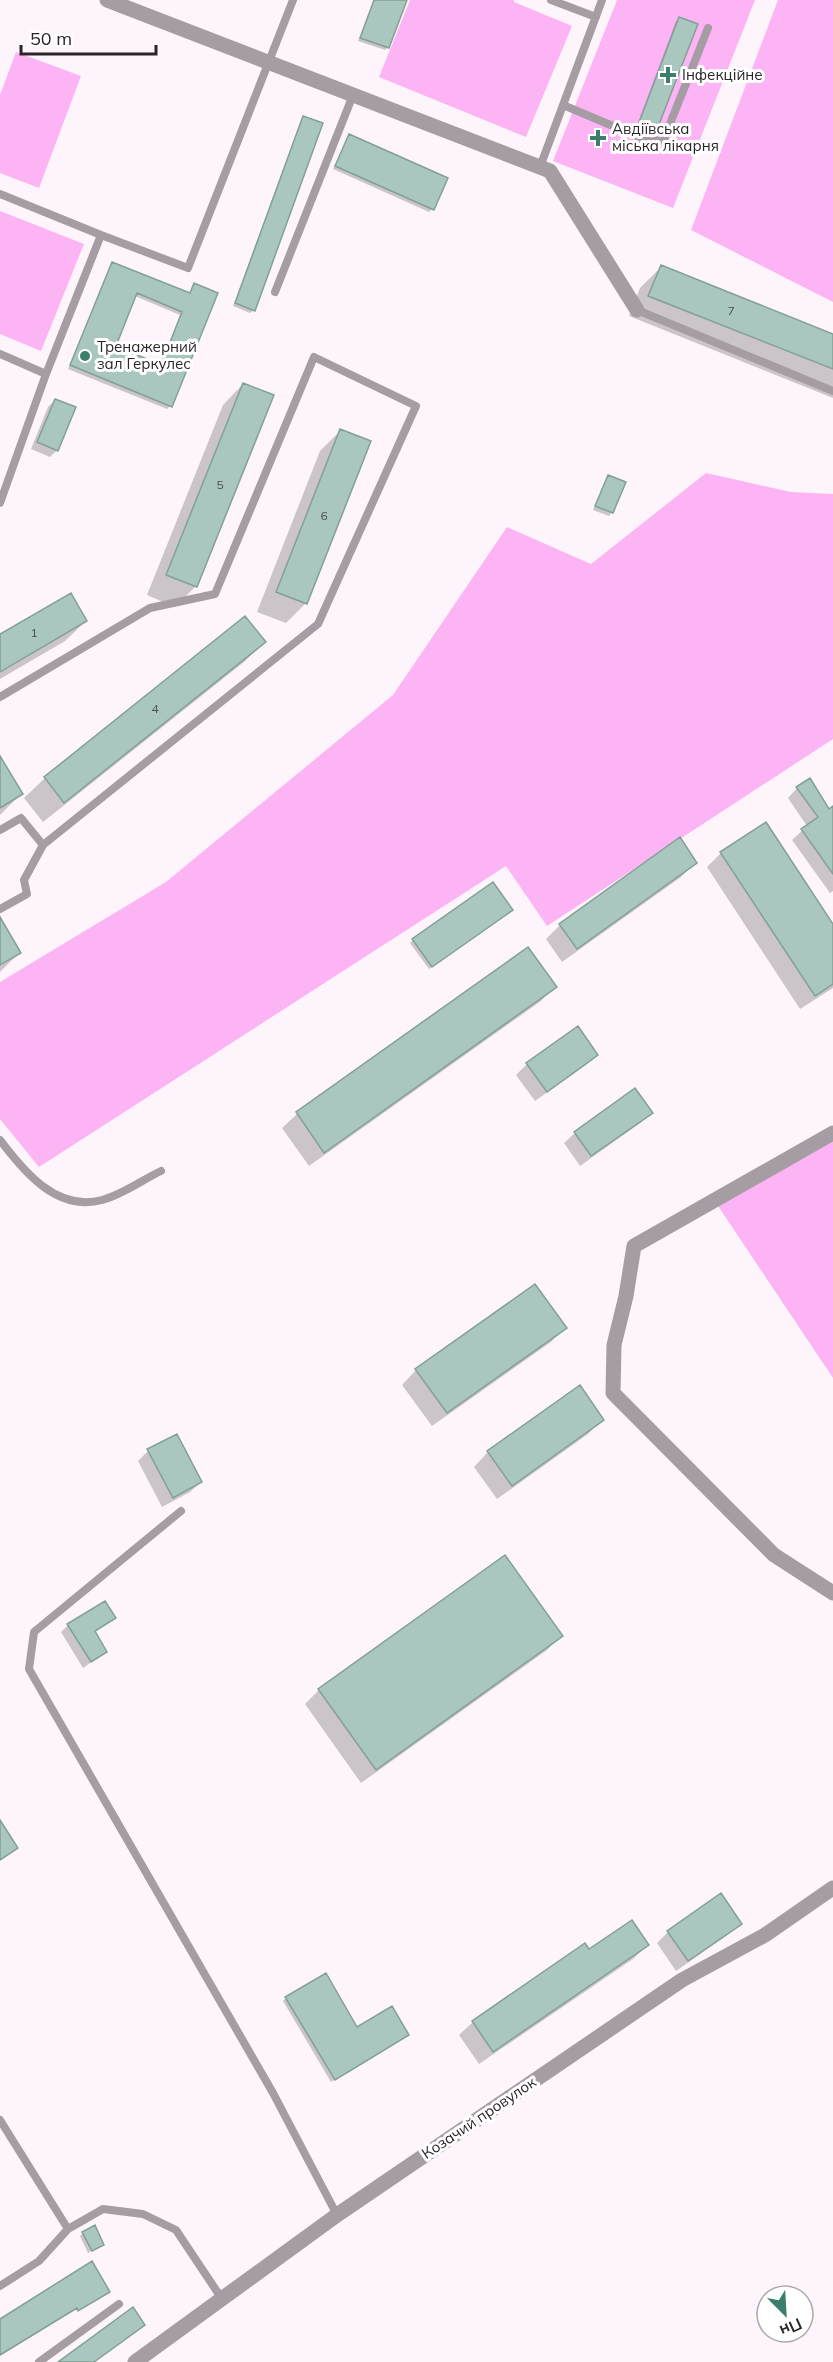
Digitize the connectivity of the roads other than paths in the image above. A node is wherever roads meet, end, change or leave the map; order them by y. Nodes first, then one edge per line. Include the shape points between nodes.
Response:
1 (107, 0) edge
2 (293, 0) edge
3 (551, 0) edge
4 (602, 0) edge
5 (596, 17) junction
6 (708, 28) dead end
7 (269, 62) junction
8 (353, 95) junction
9 (563, 105) junction
10 (540, 167) junction
11 (0, 194) edge
12 (101, 236) junction
13 (275, 292) dead end
14 (637, 310) joint
15 (0, 354) edge
16 (46, 374) junction
17 (833, 391) edge
18 (0, 503) edge
19 (0, 697) edge
20 (0, 830) edge
21 (43, 845) junction
22 (0, 909) edge
23 (833, 1133) edge
24 (0, 1140) edge
25 (161, 1171) dead end
26 (181, 1511) dead end
27 (833, 1593) edge
28 (833, 1888) edge
29 (0, 2120) edge
30 (337, 2215) junction
31 (68, 2229) junction
32 (0, 2286) edge
33 (222, 2299) junction
34 (119, 2304) dead end
35 (39, 2362) edge
36 (135, 2362) edge

1 - 7 street
2 - 7 lane
3 - 5 lane
4 - 5 lane
5 - 9 lane
6 - 9 lane via 664,139 651,142
7 - 8 street
7 - 12 lane via 188,268
8 - 10 street
8 - 13 lane
9 - 10 lane
10 - 14 street via 550,171
11 - 12 lane
12 - 16 lane
14 - 17 lane
15 - 16 lane
16 - 18 lane
19 - 21 lane via 150,608 215,594 314,357 416,406 318,624
20 - 21 lane via 21,818
21 - 22 lane via 24,880 27,894
23 - 27 street via 634,1246 614,1345 613,1393 774,1555
24 - 25 lane via 31,1177 61,1199 85,1203 104,1200
26 - 30 lane via 33,1632 29,1669 273,2093
28 - 30 street, Козачий провулок via 765,1935 682,1980
29 - 31 lane
30 - 33 street, Козачий провулок
31 - 32 lane via 39,2261
31 - 33 lane via 103,2209 143,2214 176,2230
33 - 36 street, Козачий провулок
34 - 35 lane

